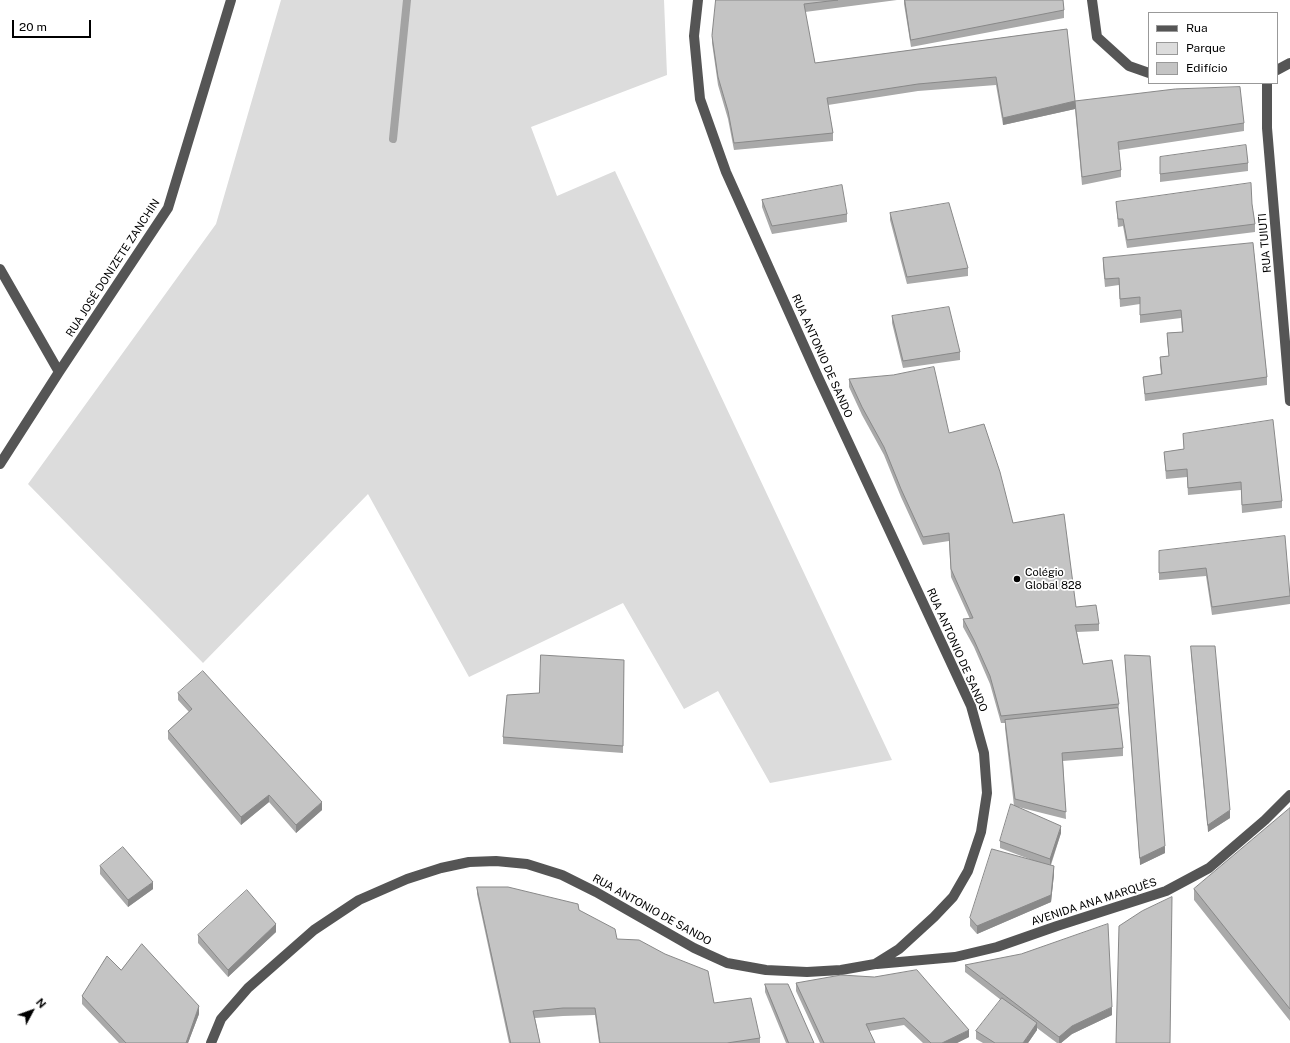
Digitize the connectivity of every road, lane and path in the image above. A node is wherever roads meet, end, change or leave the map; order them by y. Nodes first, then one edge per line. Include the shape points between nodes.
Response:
1 (230, 0) edge
2 (698, 0) edge
3 (1092, 0) edge
4 (1290, 63) edge
5 (1278, 69) edge
6 (1148, 73) edge
7 (1267, 84) edge
8 (0, 269) edge
9 (59, 372) junction
10 (1290, 401) edge
11 (0, 464) edge
12 (1290, 795) edge
13 (875, 964) junction
14 (211, 1043) edge

1 - 9 street, RUA JOSÉ DONIZETE ZANCHIN via 168,208
2 - 13 street, RUA ANTONIO DE SANDO via 694,36 700,99 726,172 824,391 971,706 984,753 987,793 981,832 968,871 953,897 934,917 899,949
3 - 6 street via 1097,36 1129,66
4 - 5 street
7 - 10 street, RUA TUIUTI via 1267,128
8 - 9 street
9 - 11 street, RUA JOSÉ DONIZETE ZANCHIN
12 - 13 street, AVENIDA ANA MARQUÊS via 1209,868 1166,891 997,948 955,957
13 - 14 street, RUA ANTONIO DE SANDO via 807,972 766,970 728,963 694,948 562,874 527,864 469,862 407,879 359,900 314,930 248,988 222,1019

